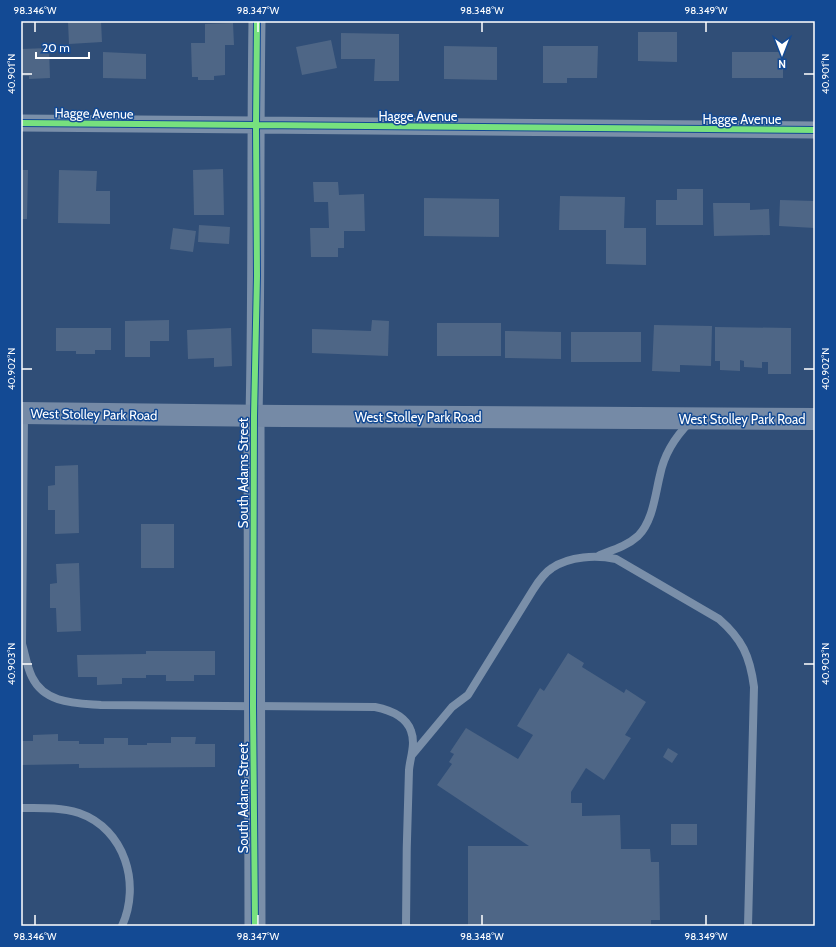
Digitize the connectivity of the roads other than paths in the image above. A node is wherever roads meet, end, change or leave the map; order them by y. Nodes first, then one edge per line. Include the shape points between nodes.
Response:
1 (257, 21) edge
2 (21, 123) edge
3 (256, 126) junction
4 (815, 130) edge
5 (22, 413) edge
6 (254, 416) junction
7 (693, 418) junction
8 (815, 419) edge
9 (599, 556) junction
10 (253, 706) junction
11 (412, 755) junction
12 (21, 808) edge
13 (122, 926) edge
14 (255, 926) edge
15 (406, 926) edge
16 (748, 926) edge

1 - 3 street, South Adams Street
2 - 3 street, Hagge Avenue
3 - 4 street, Hagge Avenue
3 - 6 street, South Adams Street via 257,276
5 - 6 main road, West Stolley Park Road
5 - 10 lane via 22,644 32,678 45,693 63,702 102,705
6 - 7 main road, West Stolley Park Road
6 - 10 street, South Adams Street
7 - 8 main road, West Stolley Park Road
7 - 9 lane via 667,454 657,494 639,535 622,547
9 - 11 lane via 564,562 544,576 468,695 452,707
9 - 16 lane via 616,559 639,571 719,619 733,631 744,648 751,667 754,687
10 - 11 lane via 354,707 386,710 397,715 412,732
10 - 14 street, South Adams Street
11 - 15 lane via 409,768
12 - 13 lane via 58,808 80,814 100,825 118,845 129,869 131,894

